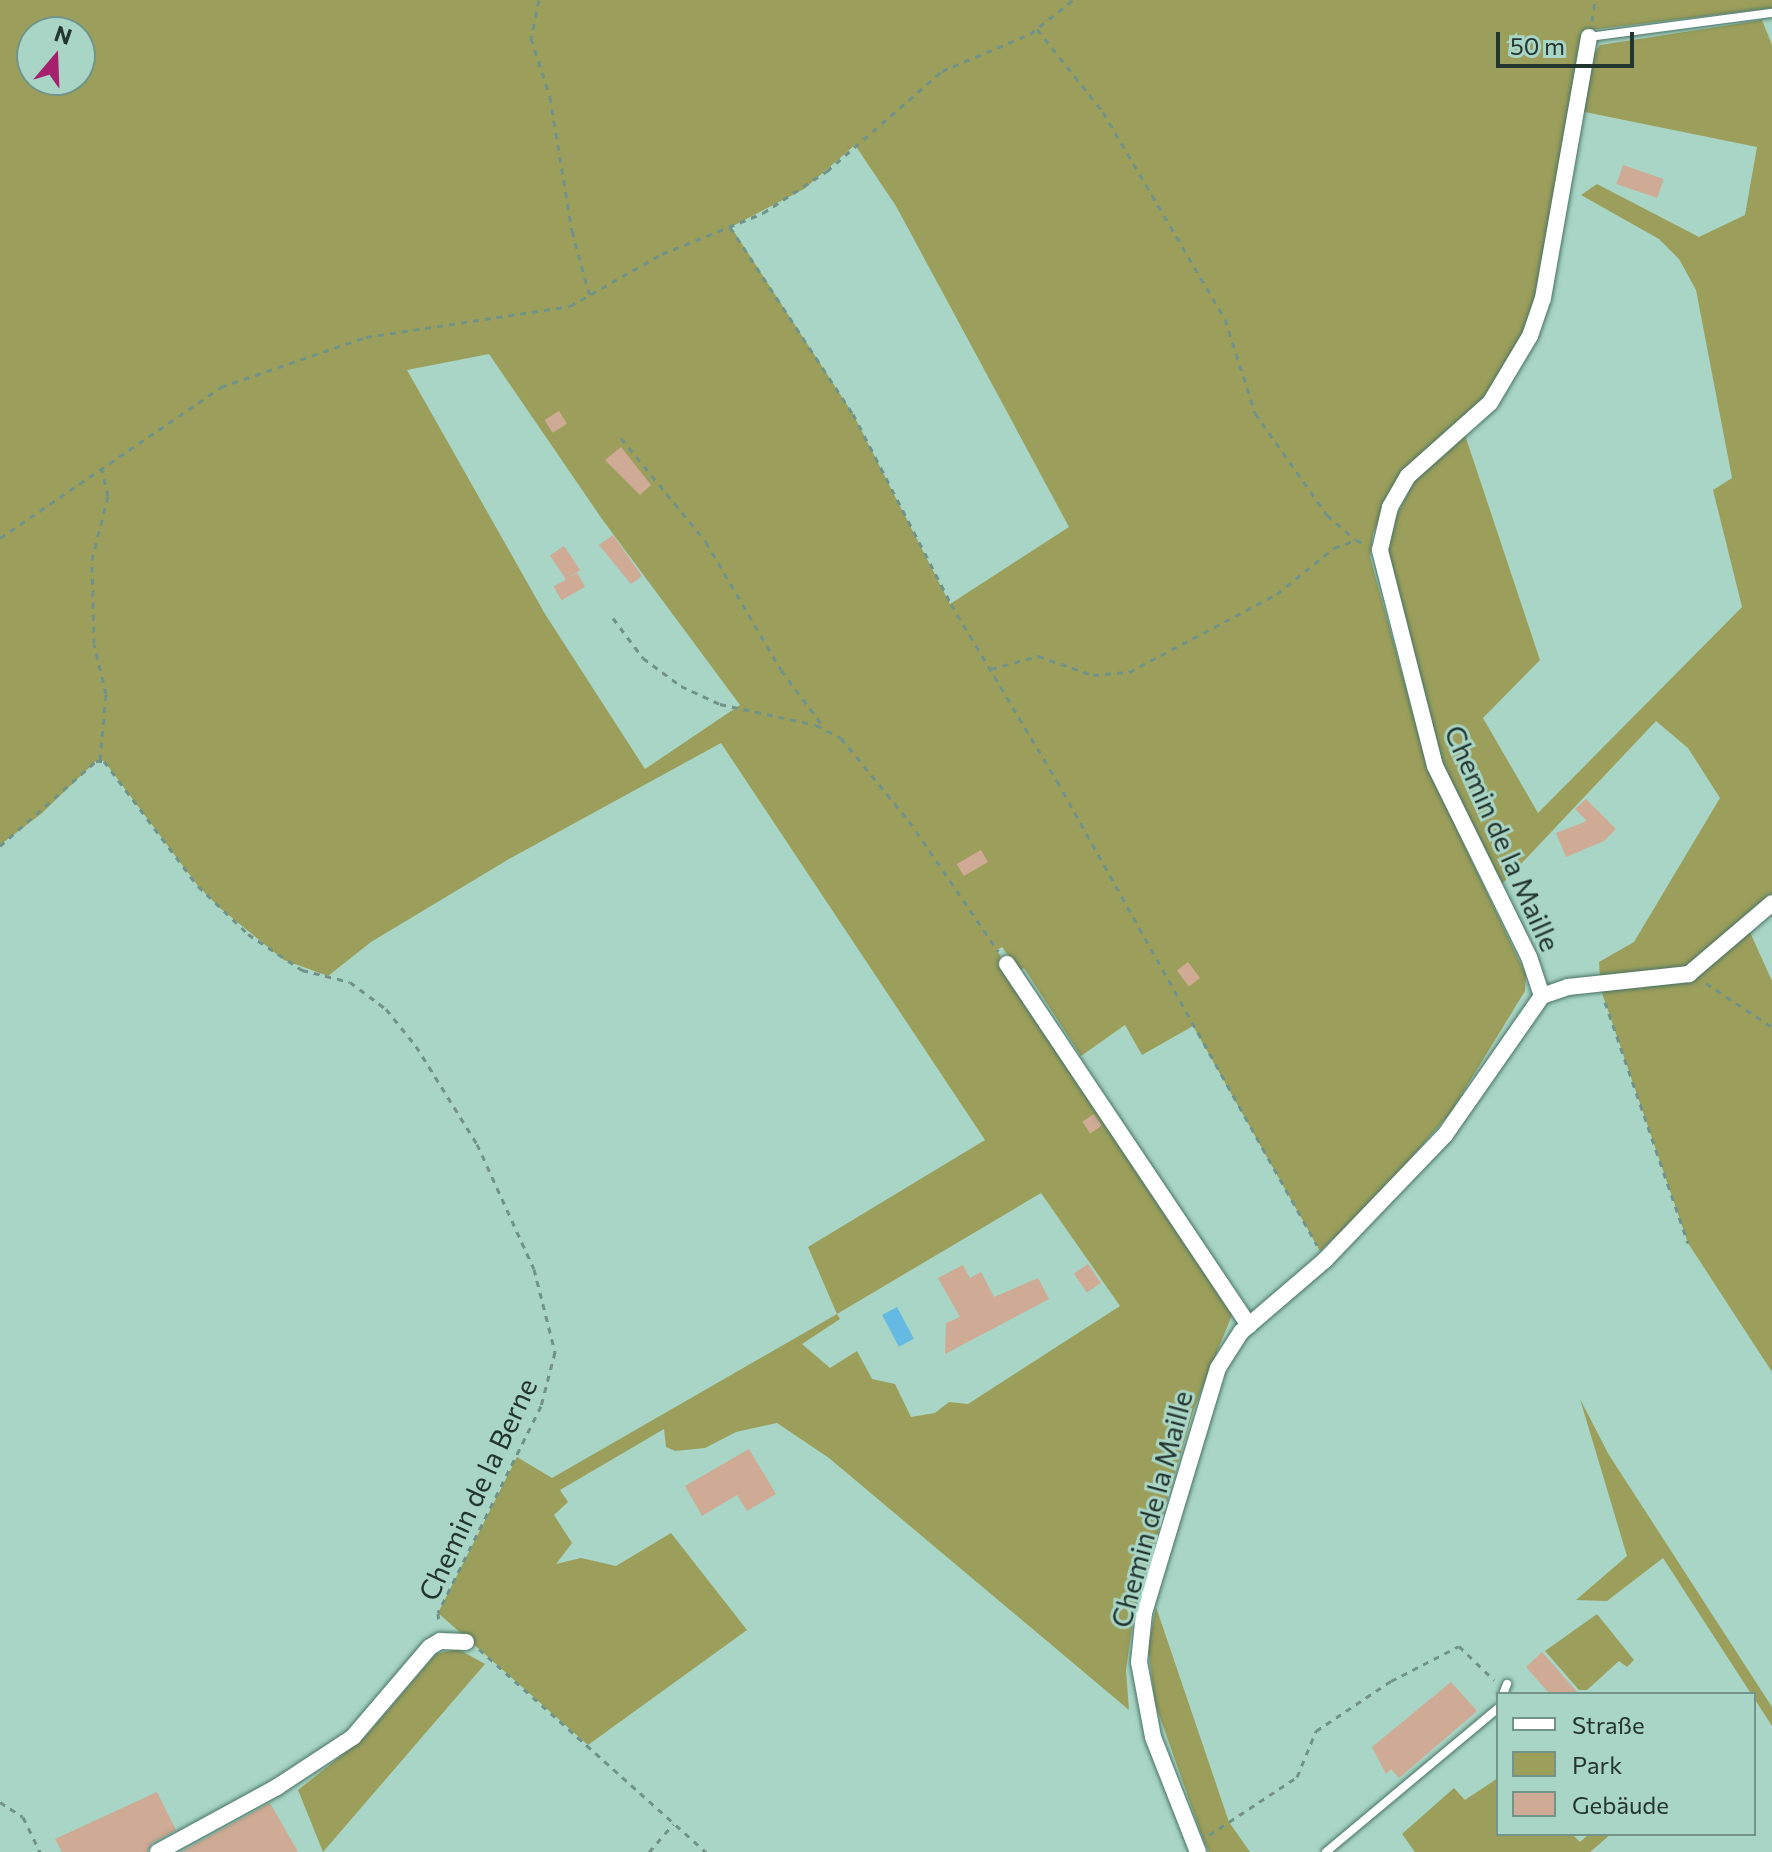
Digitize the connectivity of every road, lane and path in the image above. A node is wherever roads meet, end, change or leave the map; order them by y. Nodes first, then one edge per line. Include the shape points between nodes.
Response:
1 (539, 0) edge
2 (1073, 0) edge
3 (1595, 0) edge
4 (1772, 13) edge
5 (1037, 28) junction
6 (1589, 37) junction
7 (730, 227) junction
8 (590, 297) junction
9 (621, 438) dead end
10 (102, 470) junction
11 (0, 538) edge
12 (1356, 540) junction
13 (1380, 550) junction
14 (613, 618) dead end
15 (991, 669) junction
16 (826, 729) junction
17 (100, 760) junction
18 (0, 845) edge
19 (1772, 903) edge
20 (1007, 964) joint
21 (1689, 974) junction
22 (1598, 983) junction
23 (1542, 996) junction
24 (1772, 1027) edge
25 (1688, 1243) dead end
26 (1325, 1260) junction
27 (1249, 1326) junction
28 (440, 1641) junction
29 (466, 1642) joint
30 (1507, 1684) joint
31 (1504, 1692) edge
32 (1496, 1710) edge
33 (0, 1802) edge
34 (673, 1824) junction
35 (1197, 1848) edge
36 (40, 1852) edge
37 (158, 1852) edge
38 (649, 1852) edge
39 (706, 1852) edge
40 (1326, 1852) edge

1 - 8 path via 531,38 550,97 572,231
2 - 5 path
3 - 6 path
4 - 6 lane
5 - 7 path via 942,71 804,189
5 - 12 path via 1103,112 1225,319 1255,413 1327,515
6 - 13 street, Chemin de la Maille via 1543,298 1530,336 1490,403 1408,476 1390,507
7 - 8 path via 662,254
7 - 15 path via 853,414 951,604
8 - 10 path via 477,323 366,337 288,362 221,387
9 - 16 path via 706,542 781,670
10 - 11 path
10 - 17 path via 108,496 92,560 94,644 106,694
12 - 13 path
12 - 15 path via 1334,548 1277,594 1129,672 1093,675 1038,656
13 - 23 street, Chemin de la Maille via 1435,766 1529,957
14 - 16 path via 643,658 681,686 720,704
15 - 26 path
16 - 20 path via 862,758
17 - 18 path
17 - 28 path, Chemin de la Berne via 115,771 198,886 248,934 302,970 350,982 386,1009 416,1046 477,1144 534,1269 554,1332 551,1383 438,1613
19 - 21 street
20 - 27 street
21 - 22 street, Chemin de la Maille
21 - 24 path
22 - 23 street, Chemin de la Maille
22 - 25 path
23 - 26 street, Chemin de la Maille via 1445,1135
26 - 27 street, Chemin de la Maille
27 - 35 street, Chemin de la Maille via 1229,1347 1214,1378 1141,1632 1144,1704
28 - 29 street
28 - 37 street via 419,1657 377,1714 339,1748
29 - 34 path via 513,1676
30 - 31 lane
30 - 35 path via 1496,1683 1459,1646 1323,1725 1310,1740 1297,1777
32 - 40 lane
33 - 36 path via 23,1817
34 - 38 path
34 - 39 path

